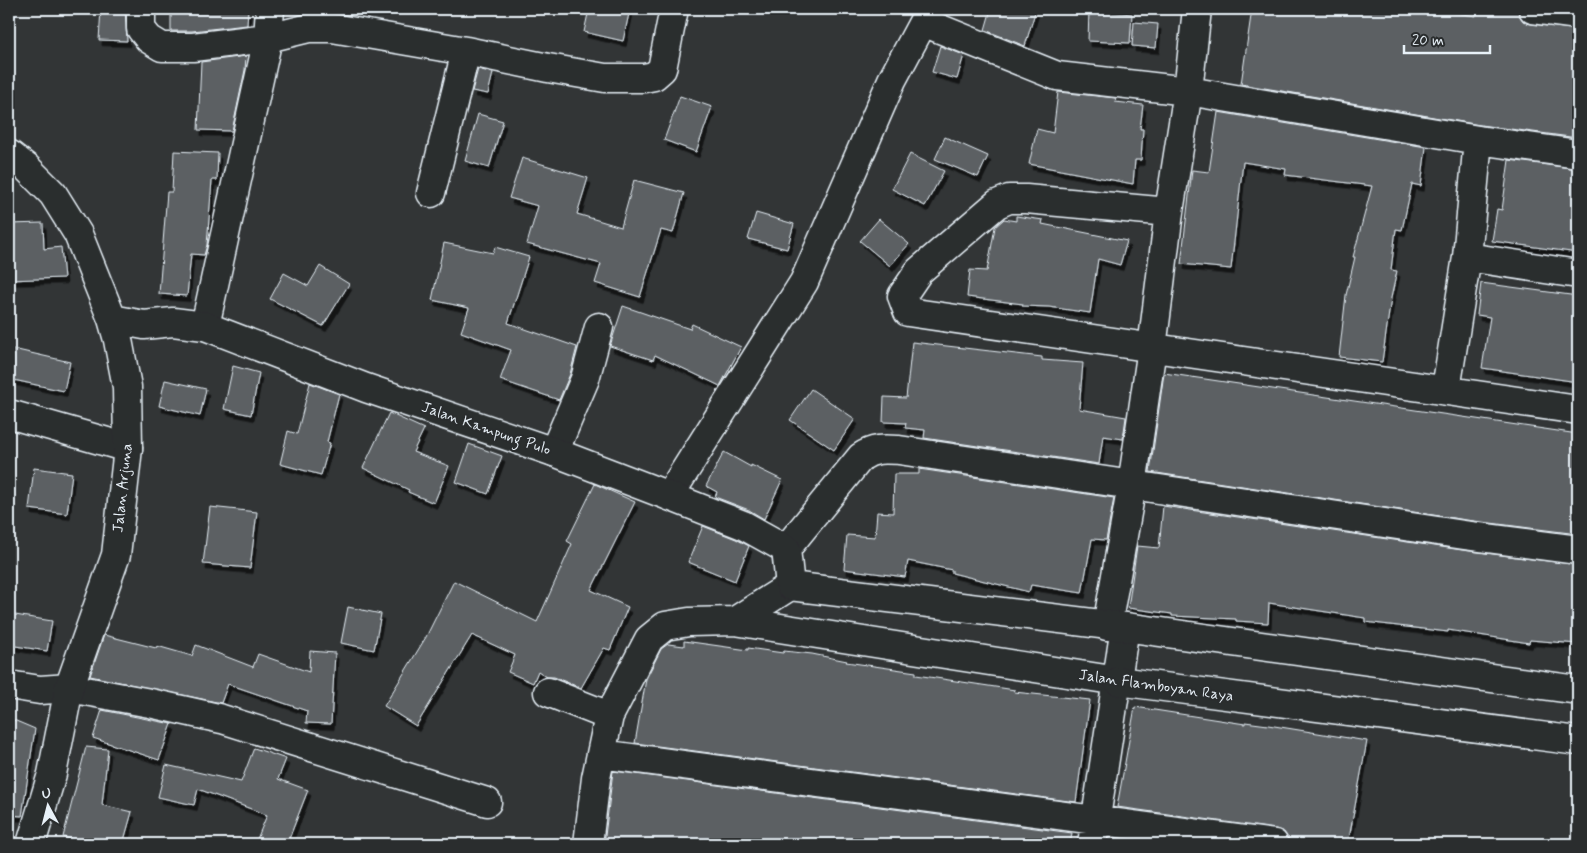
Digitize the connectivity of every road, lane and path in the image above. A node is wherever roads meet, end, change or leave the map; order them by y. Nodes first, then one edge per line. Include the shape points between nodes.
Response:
1 (141, 9) edge
2 (270, 9) edge
3 (674, 9) edge
4 (1198, 9) edge
5 (1533, 9) edge
6 (926, 15) edge
7 (1578, 15) edge
8 (268, 38) junction
9 (466, 51) junction
10 (1188, 91) junction
11 (1478, 140) junction
12 (9, 154) edge
13 (1578, 154) edge
14 (430, 193) dead end
15 (1168, 212) junction
16 (1467, 257) junction
17 (1578, 274) edge
18 (205, 326) junction
19 (599, 327) dead end
20 (115, 330) junction
21 (1152, 348) junction
22 (1446, 389) junction
23 (1578, 410) edge
24 (9, 414) edge
25 (128, 448) junction
26 (554, 452) junction
27 (1132, 485) junction
28 (669, 496) junction
29 (786, 549) junction
30 (1578, 550) edge
31 (790, 586) junction
32 (735, 621) junction
33 (1116, 627) junction
34 (1118, 681) junction
35 (9, 685) edge
36 (69, 688) junction
37 (1578, 690) edge
38 (548, 692) dead end
39 (609, 716) junction
40 (1578, 741) edge
41 (600, 754) junction
42 (487, 802) dead end
43 (1093, 832) edge
44 (31, 844) edge
45 (588, 844) edge
46 (1274, 844) edge

1 - 8 street via 141,29 162,47
2 - 8 street
3 - 9 street via 662,69 654,76 605,78
4 - 10 street
5 - 7 street
6 - 10 street via 1057,76
6 - 28 street via 892,80 804,282
8 - 9 street via 309,28 332,28
8 - 18 street
9 - 14 street
10 - 11 street
10 - 15 street
11 - 13 street
11 - 16 street
12 - 20 street, Jalan Arjuna via 53,194 78,234
15 - 21 street
15 - 21 street via 1026,199 1003,201 918,271 902,296 908,312
16 - 17 street
16 - 22 street
18 - 20 street, Jalan Kampung Pulo via 173,322
18 - 26 street, Jalan Kampung Pulo via 366,388
19 - 26 street via 585,379
20 - 25 street, Jalan Arjuna via 127,387
21 - 22 street
21 - 27 street
22 - 23 street
24 - 25 street
25 - 36 street, Jalan Arjuna via 116,555
26 - 28 street, Jalan Kampung Pulo
27 - 29 street via 880,448 861,457
27 - 30 street
27 - 33 street
28 - 29 street, Jalan Kampung Pulo via 743,525
29 - 31 street
31 - 32 street
31 - 33 street
32 - 34 street, Jalan Flamboyan Raya
32 - 39 street, Jalan Flamboyan Raya via 689,622 665,626 657,632 649,639
33 - 34 street
33 - 37 street
34 - 40 street, Jalan Flamboyan Raya
34 - 43 street
35 - 36 street via 40,690
36 - 42 street via 222,719
36 - 44 street, Jalan Arjuna via 52,774
38 - 39 street
39 - 41 street, Jalan Flamboyan Raya
41 - 43 street
41 - 45 street, Jalan Flamboyan Raya
43 - 46 street

